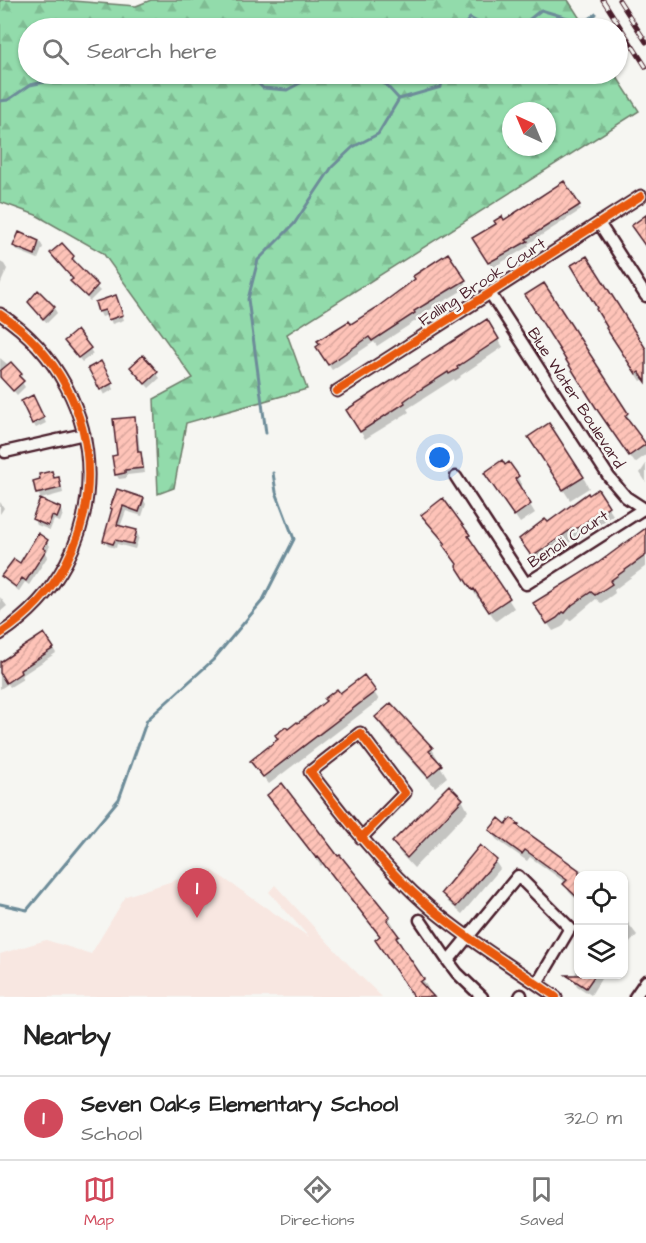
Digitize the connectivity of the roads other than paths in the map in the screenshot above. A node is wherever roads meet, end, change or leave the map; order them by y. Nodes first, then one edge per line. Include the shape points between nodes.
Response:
1 (641, 196) dead end
2 (599, 223) junction
3 (490, 293) junction
4 (646, 296) edge
5 (0, 314) edge
6 (337, 391) dead end
7 (84, 434) junction
8 (5, 452) dead end
9 (456, 477) dead end
10 (645, 509) edge
11 (0, 634) edge
12 (361, 838) junction
13 (420, 920) dead end
14 (467, 936) junction
15 (448, 961) junction
16 (646, 981) edge
17 (537, 984) junction
18 (482, 997) edge
19 (556, 997) edge
20 (635, 997) edge

1 - 2 street, Falling Brook Court
2 - 3 street, Falling Brook Court
2 - 4 street
3 - 6 street, Falling Brook Court
3 - 10 street, Blue Water Boulevard via 609,477 626,497
5 - 7 street via 32,340 59,373 71,394
7 - 8 street
7 - 11 street via 88,493 73,550 50,589
9 - 10 street, Benoli Court via 525,584
12 - 12 street via 310,772 360,733 405,793
12 - 14 street via 426,904
13 - 15 street
14 - 15 street
14 - 17 street
14 - 17 street via 518,876 570,928
15 - 18 street
16 - 20 street
17 - 19 street

